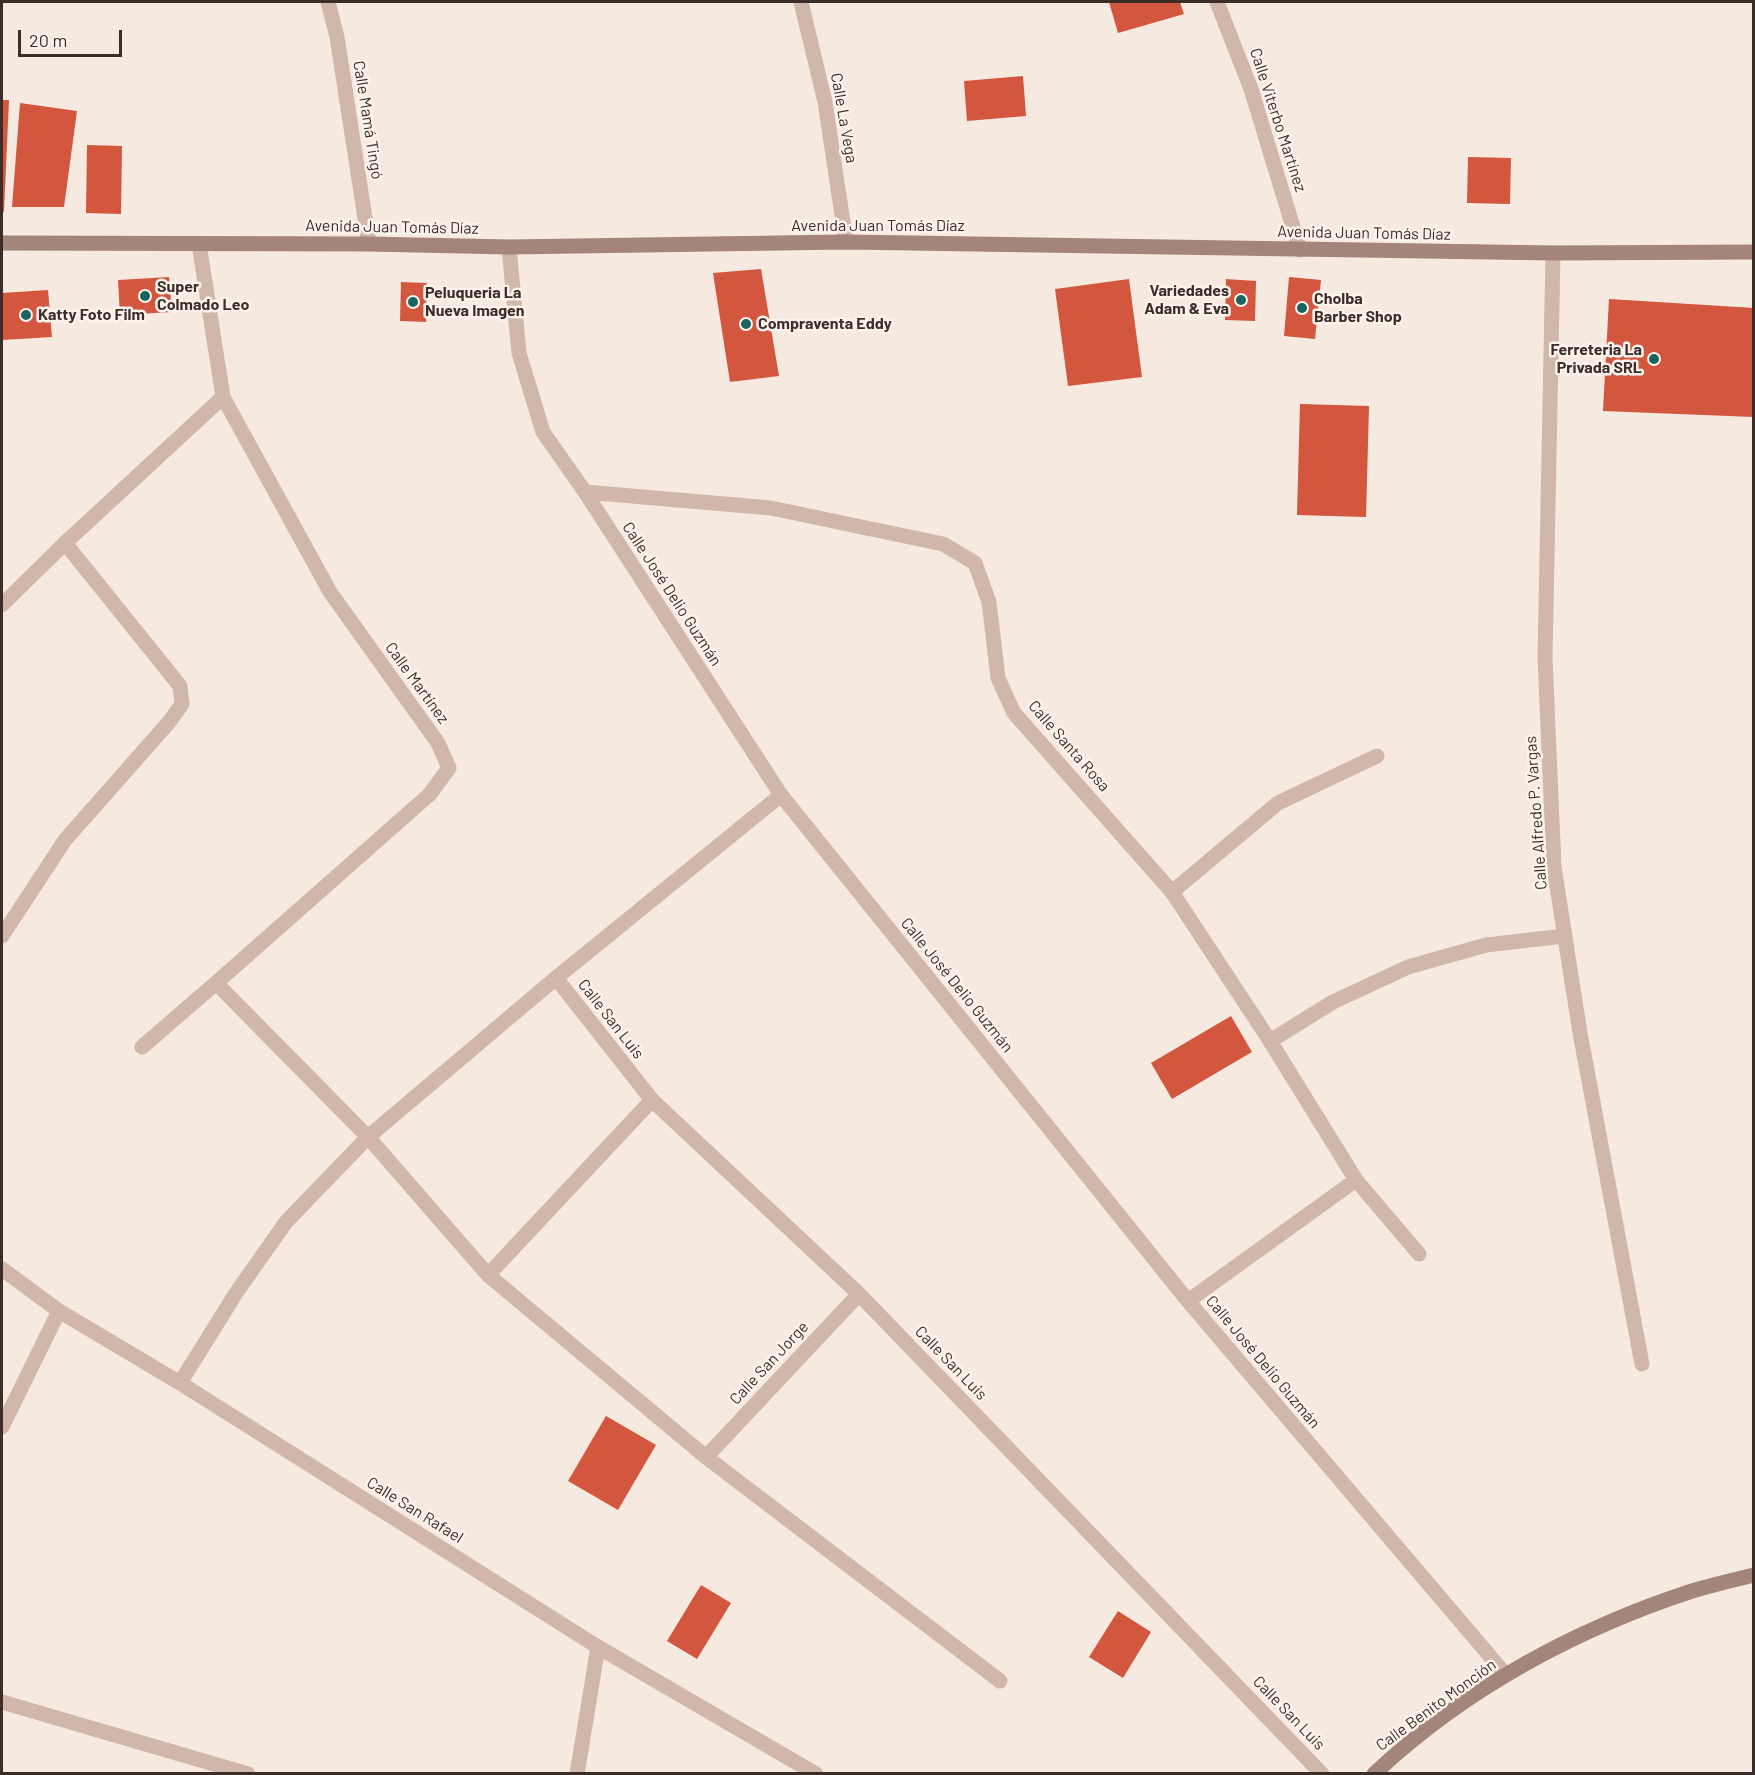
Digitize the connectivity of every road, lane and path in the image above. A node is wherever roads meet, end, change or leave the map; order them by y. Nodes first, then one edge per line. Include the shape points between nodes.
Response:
1 (328, 2) edge
2 (801, 2) edge
3 (1217, 2) edge
4 (846, 242) junction
5 (2, 243) edge
6 (199, 244) junction
7 (369, 244) junction
8 (509, 247) junction
9 (1300, 250) junction
10 (1754, 252) edge
11 (1553, 253) junction
12 (223, 397) junction
13 (585, 492) junction
14 (65, 543) junction
15 (2, 605) edge
16 (1377, 756) dead end
17 (781, 795) junction
18 (1172, 891) junction
19 (2, 936) edge
20 (1565, 936) junction
21 (556, 978) junction
22 (216, 984) junction
23 (1270, 1041) junction
24 (142, 1047) dead end
25 (652, 1100) junction
26 (368, 1137) junction
27 (1356, 1180) junction
28 (1419, 1254) dead end
29 (2, 1269) edge
30 (488, 1275) junction
31 (859, 1294) junction
32 (1188, 1301) junction
33 (59, 1311) junction
34 (1642, 1364) dead end
35 (180, 1383) junction
36 (2, 1427) edge
37 (706, 1457) junction
38 (1754, 1575) edge
39 (598, 1647) junction
40 (1506, 1675) junction
41 (1000, 1682) dead end
42 (2, 1702) edge
43 (248, 1773) edge
44 (577, 1773) edge
45 (816, 1773) edge
46 (1322, 1773) edge
47 (1374, 1773) edge

1 - 7 street, Calle Mamá Tingó via 337,37
2 - 4 street, Calle La Vega via 825,102
3 - 9 street, Calle Viterbo Martínez via 1251,89
4 - 8 street, Avenida Juan Tomás Díaz
4 - 9 street, Avenida Juan Tomás Díaz
5 - 6 street, Avenida Juan Tomás Díaz
6 - 7 street, Avenida Juan Tomás Díaz
6 - 12 street, Calle Martínez
7 - 8 street, Avenida Juan Tomás Díaz
8 - 13 street, Calle José Delio Guzmán via 519,353 543,432
9 - 11 street, Avenida Juan Tomás Díaz
10 - 11 street, Avenida Juan Tomás Díaz
11 - 20 street, Calle Alfredo P. Vargas via 1545,658 1554,867
12 - 14 street
12 - 22 street, Calle Martínez via 330,592 438,743 448,768 429,794
13 - 17 street, Calle José Delio Guzmán
13 - 18 street, Calle Santa Rosa via 771,508 943,544 975,563 989,602 998,678 1014,713
14 - 15 street
14 - 19 street via 180,687 182,704 65,840
16 - 18 street via 1278,804
17 - 21 street
17 - 32 street, Calle José Delio Guzmán
18 - 23 street, Calle Santa Rosa
20 - 23 street via 1486,945 1408,968 1332,1002
20 - 34 street, Calle Alfredo P. Vargas
21 - 25 street, Calle San Luis
21 - 26 street
22 - 24 street, Calle Martínez
22 - 26 street
23 - 27 street, Calle Santa Rosa
25 - 30 street
25 - 31 street, Calle San Luis
26 - 30 street
26 - 35 street via 286,1222
27 - 28 street, Calle Santa Rosa
27 - 32 street
29 - 33 street, Calle San Rafael
30 - 37 street
31 - 37 street, Calle San Jorge
31 - 46 street, Calle San Luis
32 - 40 street, Calle José Delio Guzmán
33 - 35 street, Calle San Rafael
33 - 36 street
35 - 39 street, Calle San Rafael
37 - 41 street
38 - 40 street, Calle Benito Monción via 1694,1590 1629,1614 1566,1641
39 - 44 street
39 - 45 street, Calle San Rafael
40 - 47 street, Calle Benito Monción via 1423,1732
42 - 43 street

